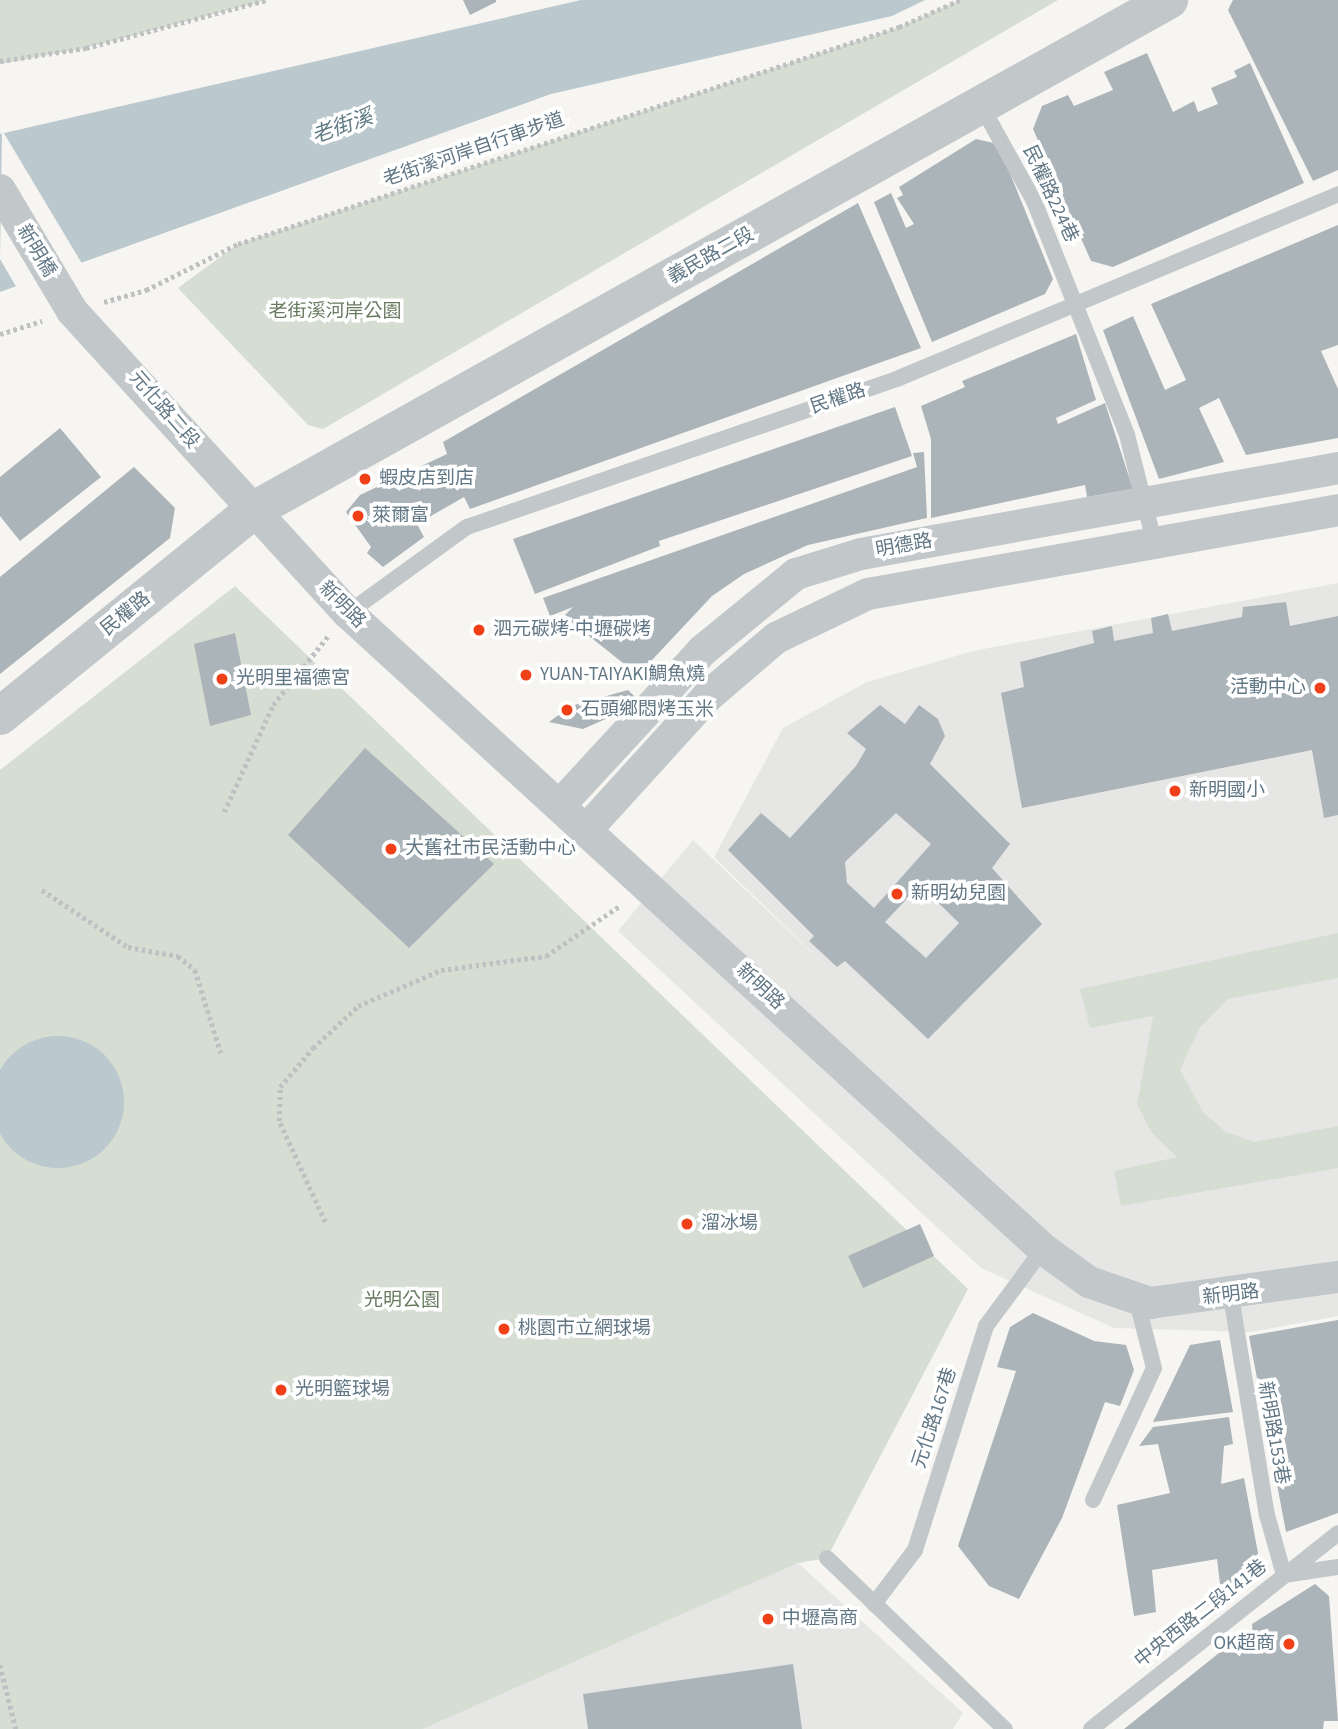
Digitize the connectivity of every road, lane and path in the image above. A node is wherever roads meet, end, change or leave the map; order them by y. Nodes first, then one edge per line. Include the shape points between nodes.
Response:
1 (267, 0) edge
2 (960, 0) edge
3 (1169, 0) edge
4 (0, 61) edge
5 (981, 105) junction
6 (0, 190) edge
7 (1338, 194) edge
8 (1075, 303) junction
9 (72, 312) junction
10 (0, 334) edge
11 (1338, 467) edge
12 (1144, 502) junction
13 (1338, 510) edge
14 (252, 511) junction
15 (1154, 541) junction
16 (348, 613) junction
17 (0, 716) edge
18 (561, 804) junction
19 (225, 812) dead end
20 (588, 828) junction
21 (649, 884) junction
22 (42, 890) dead end
23 (220, 1052) dead end
24 (324, 1222) dead end
25 (1043, 1249) junction
26 (1338, 1277) edge
27 (1231, 1296) junction
28 (1136, 1298) junction
29 (1093, 1500) dead end
30 (1338, 1533) edge
31 (827, 1558) dead end
32 (1338, 1567) edge
33 (1284, 1575) junction
34 (874, 1604) junction
35 (0, 1665) edge
36 (16, 1729) edge
37 (1004, 1729) edge
38 (1091, 1729) edge

1 - 4 path via 86,48
2 - 9 path, 老街溪河岸自行車步道 via 899,27 238,244 146,290
3 - 5 street, 義民路二段
5 - 8 lane, 民權路224巷 via 1034,201
5 - 14 street, 義民路二段
6 - 9 street, 新明橋
7 - 8 lane, 民權路
8 - 12 lane, 民權路224巷 via 1128,435
8 - 16 lane, 民權路 via 899,378 467,527
9 - 10 path, 老街溪河岸自行車步道
9 - 14 street, 元化路二段
11 - 12 street, 明德路
12 - 15 lane, 民權路224巷
12 - 18 street, 明德路 via 861,554 796,574 702,651
13 - 15 street, 明德路
14 - 16 street, 新明路
14 - 17 street, 民權路
15 - 20 street, 明德路 via 868,594 776,638 707,697
16 - 18 street, 新明路
16 - 19 path via 272,705
18 - 20 street, 新明路
20 - 21 street, 新明路
21 - 24 path via 546,956 441,970 358,1006 313,1048 280,1087 279,1121
21 - 25 street, 新明路
22 - 23 path via 128,947 178,956 195,970
25 - 28 street, 新明路 via 1089,1282
25 - 34 lane, 元化路167巷 via 986,1326 915,1550
26 - 27 street, 新明路
27 - 28 street, 新明路 via 1150,1303
27 - 33 lane, 新明路153巷 via 1267,1515
28 - 29 lane via 1154,1368
30 - 33 lane, 中央西路二段141巷
31 - 34 lane
32 - 33 lane
33 - 38 lane, 中央西路二段141巷
34 - 37 lane
35 - 36 path

